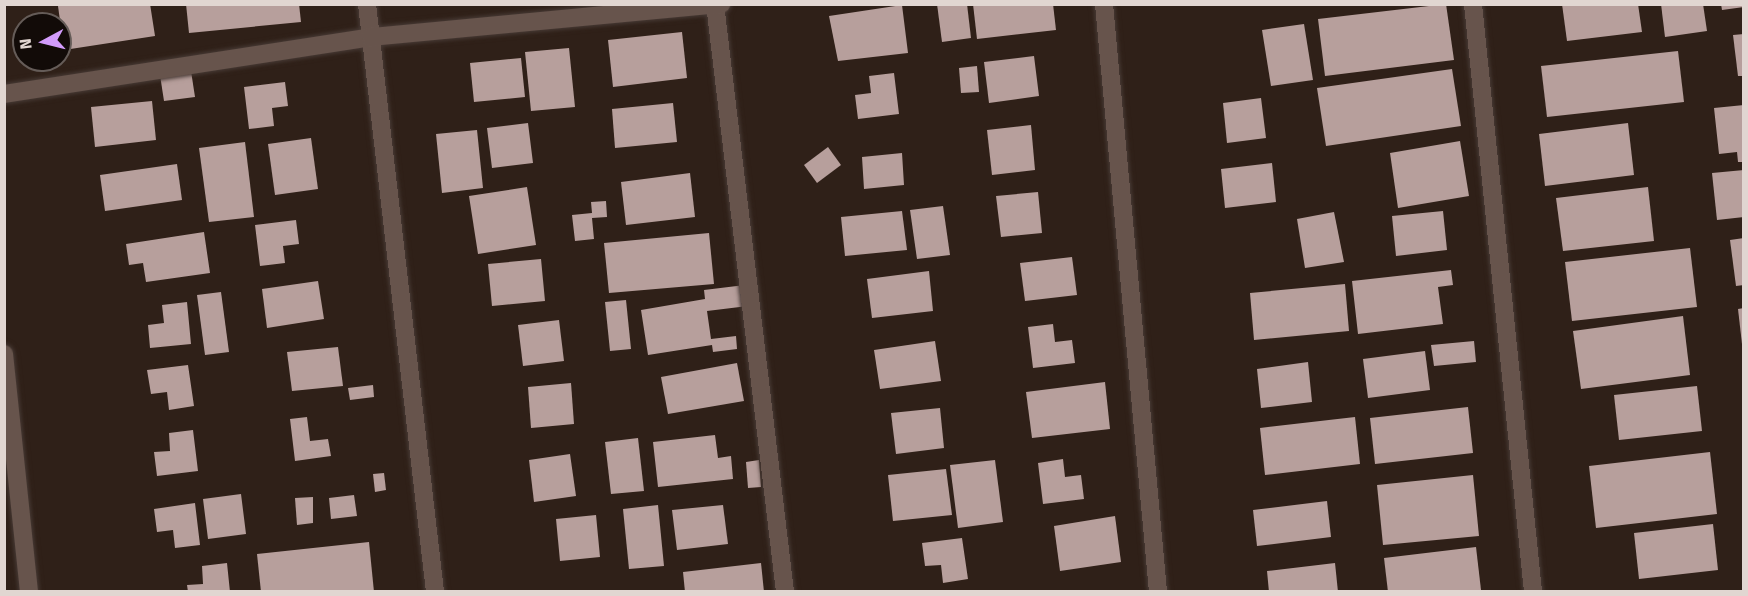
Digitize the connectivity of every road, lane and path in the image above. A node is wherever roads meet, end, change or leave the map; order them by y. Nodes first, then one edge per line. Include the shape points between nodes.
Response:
1 (367, 4) edge
2 (721, 4) edge
3 (1104, 4) edge
4 (1473, 4) edge
5 (715, 5) edge
6 (371, 37) junction
7 (4, 94) edge
8 (4, 354) edge
9 (29, 591) edge
10 (435, 591) edge
11 (785, 591) edge
12 (1158, 591) edge
13 (1533, 591) edge

1 - 6 street
2 - 5 street
3 - 12 street
4 - 13 street
5 - 6 street
5 - 11 street
6 - 7 street
6 - 10 street
8 - 9 street

